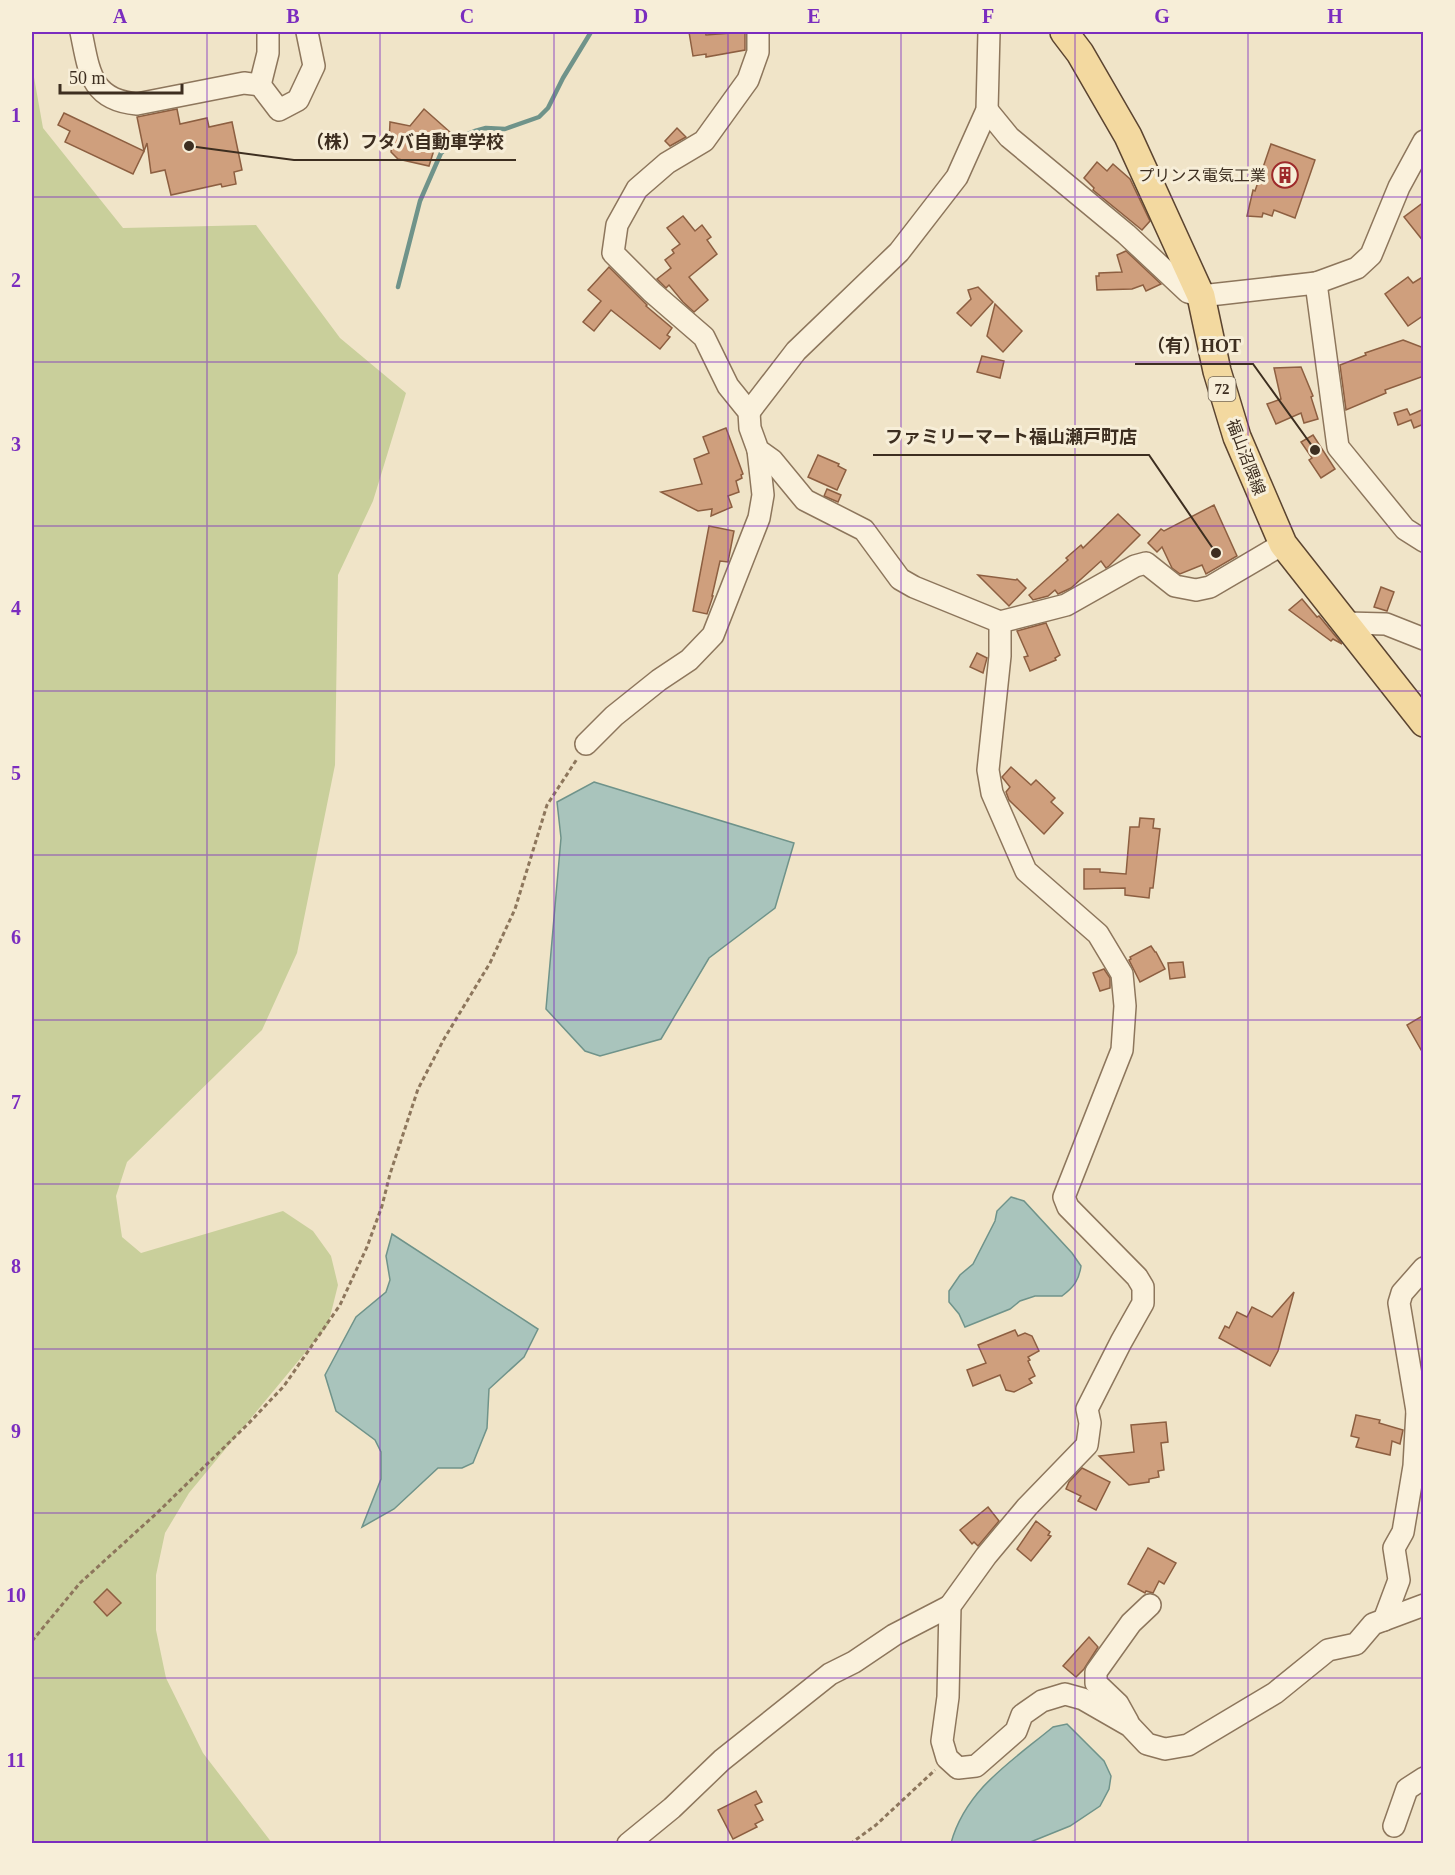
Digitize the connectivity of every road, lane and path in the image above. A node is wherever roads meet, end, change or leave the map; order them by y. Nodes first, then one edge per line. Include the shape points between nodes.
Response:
1 (81, 32) edge
2 (268, 32) edge
3 (308, 32) edge
4 (759, 32) edge
5 (989, 32) edge
6 (1064, 32) edge
7 (260, 85) junction
8 (987, 110) junction
9 (1424, 141) edge
10 (1316, 283) junction
11 (1201, 296) junction
12 (749, 412) junction
13 (758, 450) junction
14 (1424, 541) edge
15 (1283, 544) junction
16 (1000, 622) junction
17 (1346, 623) junction
18 (1424, 639) edge
19 (1424, 723) edge
20 (586, 744) joint
21 (1424, 1268) edge
22 (1420, 1411) edge
23 (1150, 1605) dead end
24 (1424, 1605) edge
25 (950, 1606) junction
26 (1384, 1620) junction
27 (32, 1641) edge
28 (1131, 1726) junction
29 (947, 1758) junction
30 (1424, 1778) edge
31 (1394, 1826) dead end
32 (628, 1844) edge
33 (850, 1844) edge

1 - 7 street via 94,82 104,94 122,103 137,104 244,83
2 - 7 street via 268,53
3 - 7 street via 314,66 298,100 279,110
4 - 12 street via 758,52 748,80 704,141 668,163 637,189 617,225 614,254 704,337 728,386
5 - 8 street
6 - 11 main road, 福山沼隈線 / 72 via 1128,136
8 - 11 street via 1009,137 1126,234 1188,292
8 - 12 street via 957,177 899,252 796,351
9 - 10 street via 1371,255 1357,268
10 - 11 street
10 - 14 street via 1338,447 1405,529
11 - 15 main road, 福山沼隈線 / 72 via 1217,371 1237,437
12 - 13 street
13 - 16 street via 772,460 805,500 864,530 900,579
13 - 20 street via 763,495 759,518 713,634 689,660 658,680
15 - 16 street via 1210,587 1196,590 1175,586 1146,563 1066,605
15 - 17 main road, 福山沼隈線 / 72
16 - 25 street via 988,770 992,793 1026,871 1098,934 1122,974 1122,1050 1064,1197 1068,1207 1137,1277 1143,1287 1143,1303 1087,1409 1087,1445 1027,1507
17 - 18 street via 1386,624
17 - 19 main road, 福山沼隈線 / 72
20 - 27 path via 547,805 515,909 490,963 418,1089 382,1206 340,1305 277,1394 80,1583
21 - 22 street via 1402,1293 1399,1303
22 - 26 street via 1403,1532 1394,1548 1399,1580
23 - 28 street via 1131,1623 1096,1671 1096,1683 1118,1704
24 - 26 street
25 - 29 street via 948,1697 942,1742
25 - 32 street via 830,1674 722,1760
26 - 28 street via 1373,1624 1356,1644 1328,1650 1275,1693 1188,1745 1165,1749 1147,1744
28 - 29 street via 1083,1699 1065,1694 1042,1701 1022,1715 1016,1731 976,1766 958,1768
29 - 33 path via 876,1825
30 - 31 street via 1407,1789

